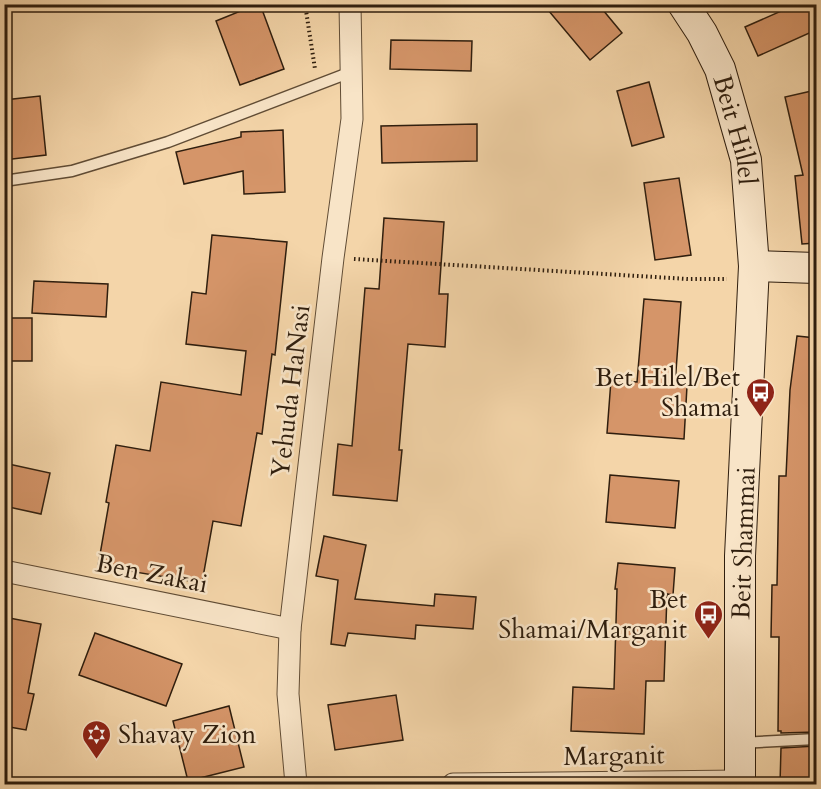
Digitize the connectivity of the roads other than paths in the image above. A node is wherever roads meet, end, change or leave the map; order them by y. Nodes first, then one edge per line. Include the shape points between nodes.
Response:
1 (350, 4) edge
2 (683, 4) edge
3 (351, 72) junction
4 (4, 181) edge
5 (754, 266) junction
6 (816, 268) edge
7 (4, 571) edge
8 (290, 629) junction
9 (816, 739) edge
10 (740, 743) junction
11 (740, 782) edge
12 (296, 784) edge
13 (453, 784) edge

1 - 3 street, Yehuda HaNasi
2 - 5 street, Beit Hillel via 720,69 746,160
3 - 4 lane via 168,142 72,171
3 - 8 street, Yehuda HaNasi via 352,119
5 - 6 street
5 - 10 street, Beit Shammai via 740,556
7 - 8 street, Ben Zakai
8 - 12 street, Yehuda HaNasi via 288,694
9 - 10 lane
10 - 11 street, Beit Shammai
11 - 13 street, Marganit

